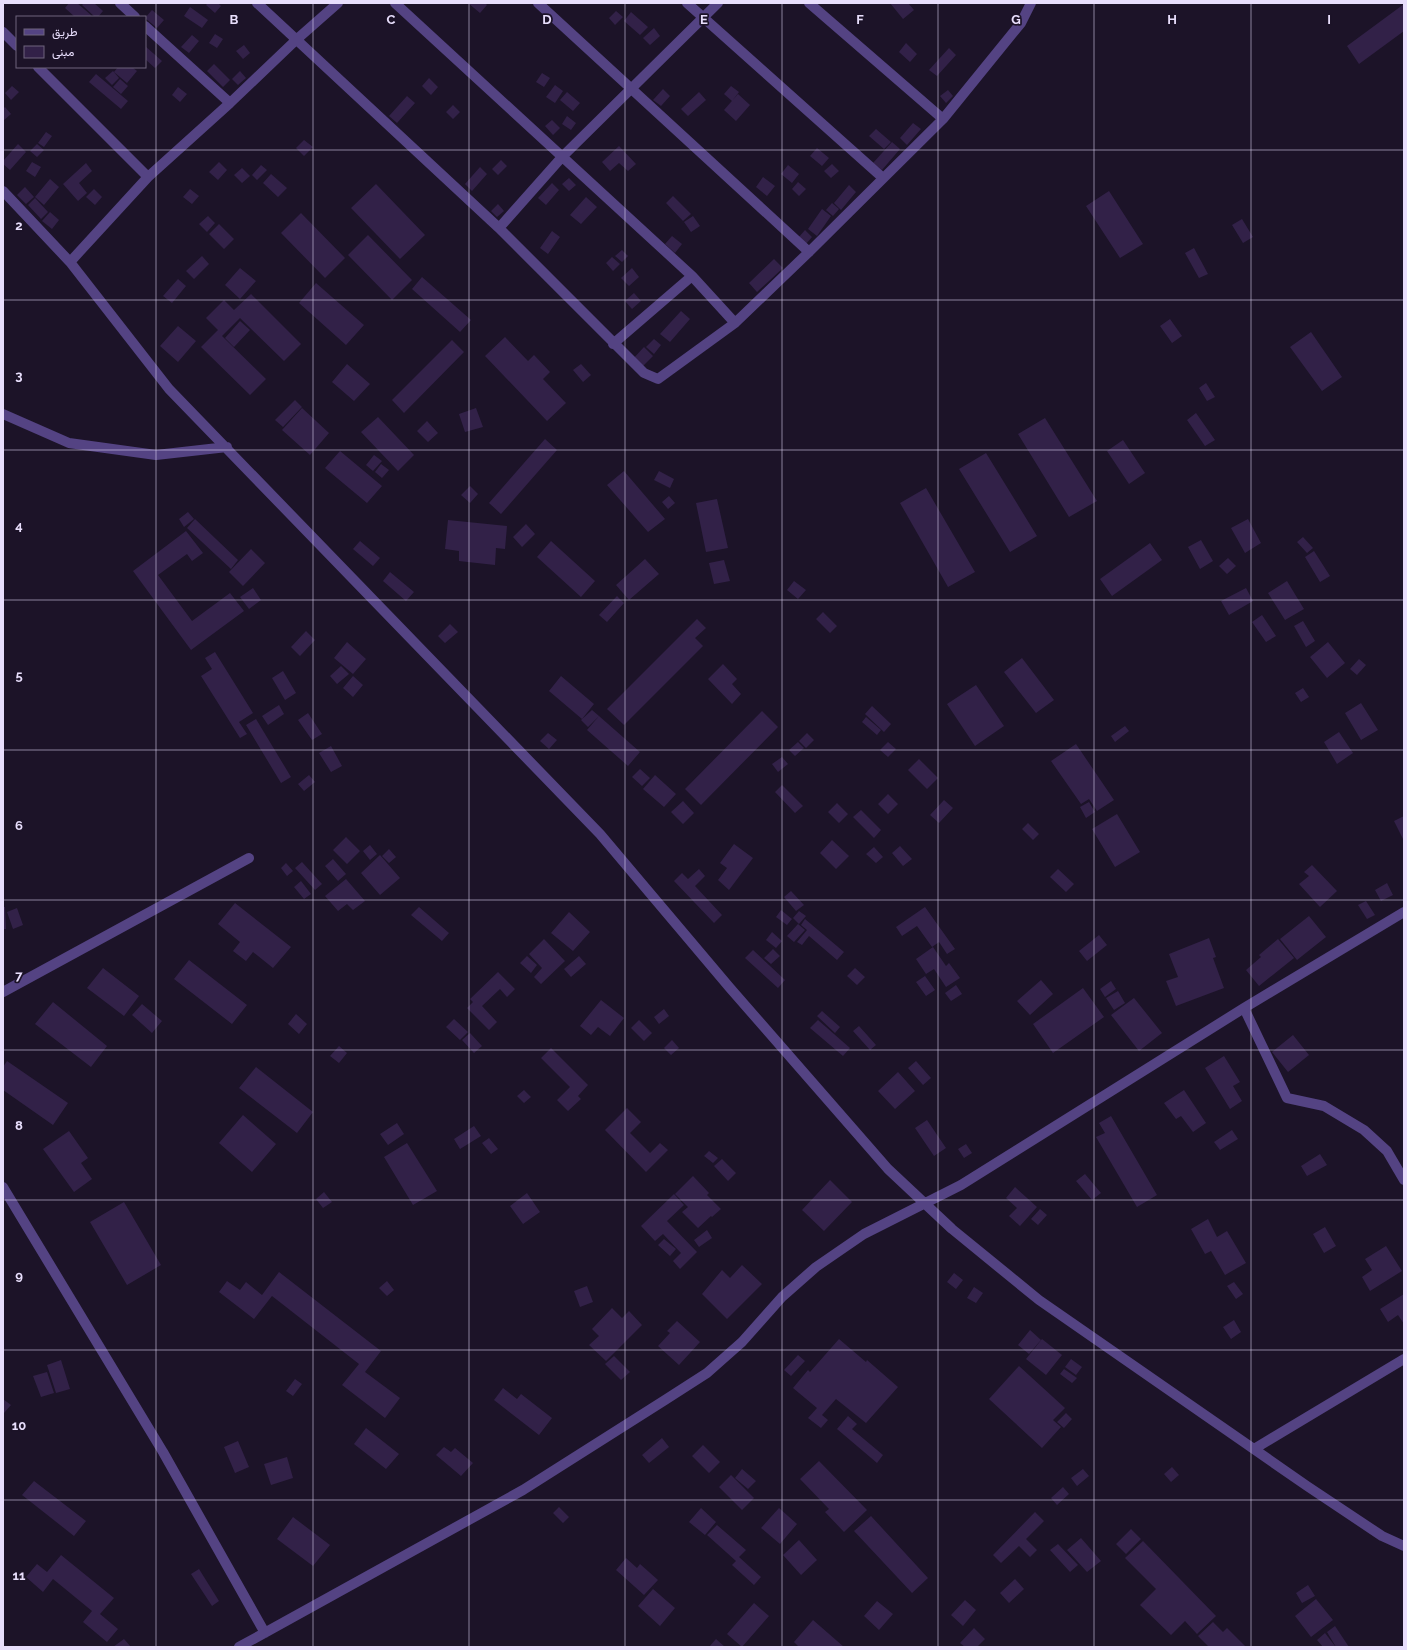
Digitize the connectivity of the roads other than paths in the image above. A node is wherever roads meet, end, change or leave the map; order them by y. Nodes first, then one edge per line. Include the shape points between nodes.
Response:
1 (120, 3) edge
2 (257, 3) edge
3 (338, 3) edge
4 (395, 3) edge
5 (538, 3) edge
6 (687, 3) edge
7 (718, 3) edge
8 (809, 3) edge
9 (1031, 3) edge
10 (134, 16) edge
11 (704, 17) junction
12 (146, 27) edge
13 (3, 32) edge
14 (296, 40) junction
15 (16, 45) edge
16 (39, 68) edge
17 (632, 89) junction
18 (230, 103) junction
19 (943, 119) junction
20 (562, 157) junction
21 (148, 177) junction
22 (883, 178) junction
23 (3, 191) edge
24 (499, 228) junction
25 (809, 252) junction
26 (70, 262) junction
27 (692, 276) junction
28 (734, 323) junction
29 (613, 344) junction
30 (3, 414) edge
31 (227, 447) junction
32 (249, 858) dead end
33 (1403, 915) edge
34 (3, 992) edge
35 (1244, 1008) junction
36 (1404, 1180) edge
37 (3, 1187) edge
38 (924, 1202) junction
39 (1404, 1359) edge
40 (1254, 1449) junction
41 (1404, 1546) edge
42 (265, 1633) junction
43 (239, 1647) edge

1 - 10 street
2 - 14 street
3 - 14 street
4 - 20 street
5 - 17 street
6 - 11 street
7 - 11 street
8 - 19 street
9 - 19 street via 1021,23
11 - 17 street
11 - 22 street
12 - 18 street
13 - 15 street
14 - 18 street
14 - 24 street
16 - 21 street
17 - 20 street
17 - 25 street
18 - 21 street
19 - 22 street
20 - 24 street
20 - 27 street
21 - 26 street
22 - 25 street
23 - 26 street
24 - 29 street
25 - 28 street
26 - 31 street via 169,389
27 - 28 street
27 - 29 street
28 - 29 street via 658,379 644,373
30 - 31 street via 69,443 156,455
31 - 38 street via 600,834 888,1169
32 - 34 street
33 - 35 street
35 - 36 street via 1287,1098 1324,1106 1364,1130 1387,1151
35 - 38 street via 973,1177
37 - 42 street via 163,1452
38 - 40 street via 952,1229 1039,1300
38 - 42 street via 864,1234 816,1267 782,1298 742,1342 707,1373 523,1490
39 - 40 street
40 - 41 street via 1382,1536
42 - 43 street

